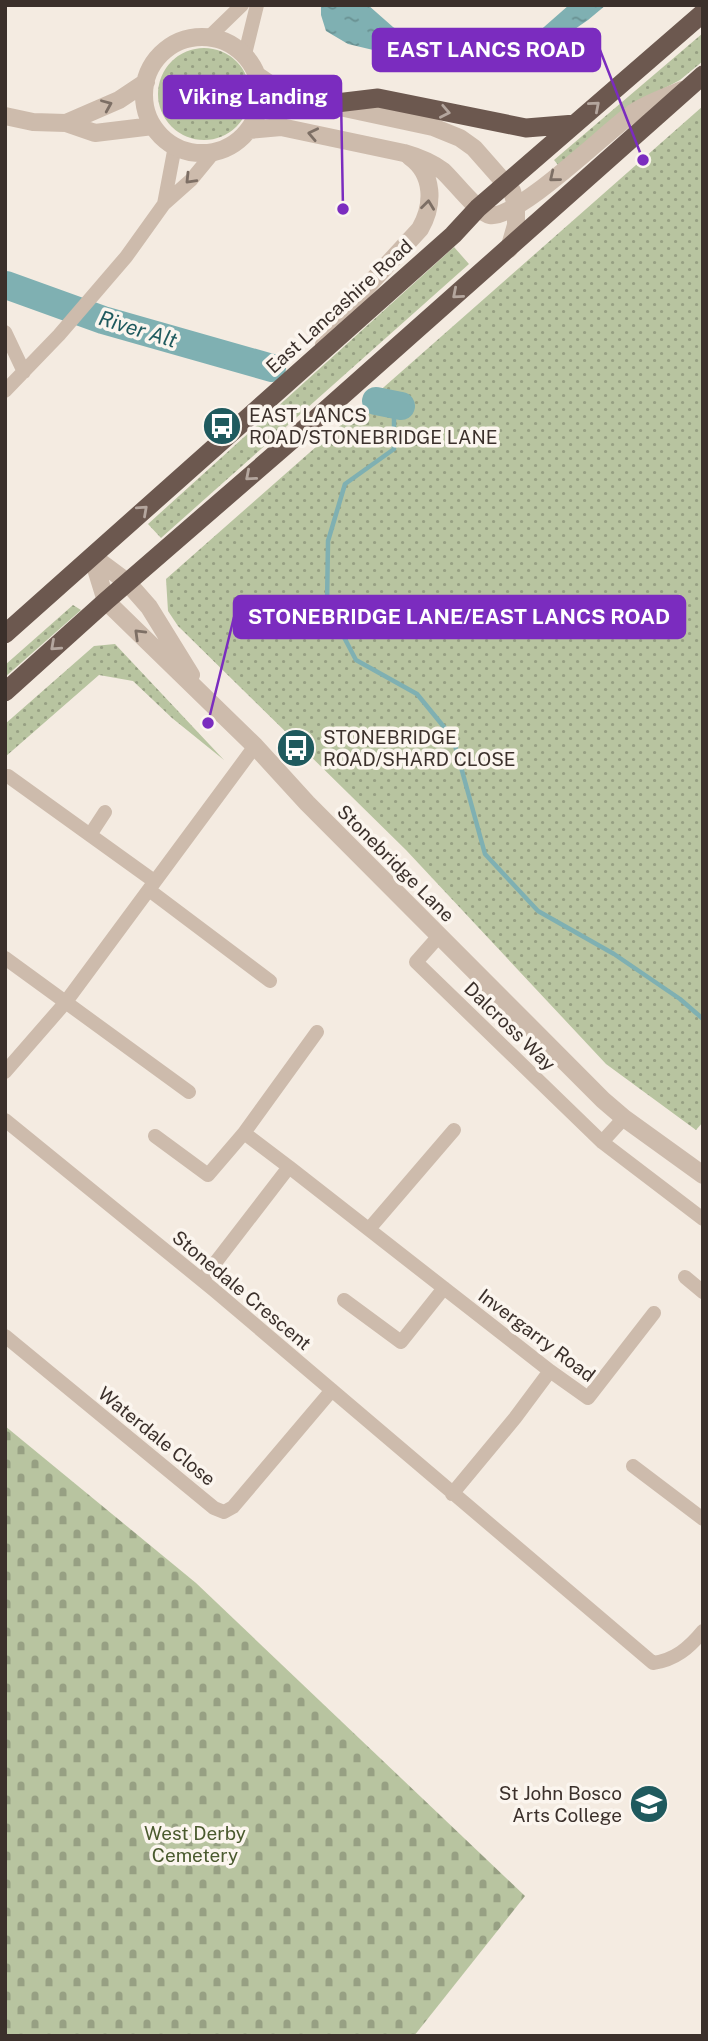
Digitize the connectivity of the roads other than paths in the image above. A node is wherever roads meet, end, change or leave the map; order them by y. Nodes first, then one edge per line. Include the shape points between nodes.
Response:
1 (242, 5) edge
2 (257, 5) edge
3 (703, 13) edge
4 (209, 37) junction
5 (245, 54) junction
6 (258, 76) junction
7 (697, 80) edge
8 (146, 82) junction
9 (328, 104) junction
10 (5, 116) edge
11 (66, 123) junction
12 (575, 124) junction
13 (153, 126) junction
14 (249, 130) junction
15 (175, 146) junction
16 (214, 152) junction
17 (404, 153) junction
18 (507, 184) junction
19 (164, 204) junction
20 (516, 206) junction
21 (478, 208) junction
22 (509, 249) junction
23 (5, 332) edge
24 (316, 356) junction
25 (24, 372) junction
26 (5, 391) edge
27 (92, 556) junction
28 (127, 582) junction
29 (106, 601) junction
30 (5, 634) edge
31 (5, 692) edge
32 (206, 698) junction
33 (254, 746) junction
34 (8, 776) dead end
35 (105, 812) dead end
36 (89, 835) junction
37 (151, 886) junction
38 (439, 936) junction
39 (5, 958) edge
40 (270, 981) dead end
41 (65, 1003) junction
42 (317, 1032) dead end
43 (5, 1072) edge
44 (189, 1093) dead end
45 (624, 1118) junction
46 (5, 1119) edge
47 (454, 1130) dead end
48 (244, 1133) junction
49 (155, 1136) dead end
50 (602, 1142) junction
51 (289, 1167) junction
52 (703, 1175) edge
53 (703, 1219) edge
54 (369, 1229) junction
55 (685, 1277) dead end
56 (202, 1280) junction
57 (444, 1288) junction
58 (703, 1292) edge
59 (344, 1300) dead end
60 (654, 1313) dead end
61 (5, 1336) edge
62 (550, 1371) junction
63 (332, 1390) junction
64 (633, 1466) dead end
65 (452, 1494) junction
66 (703, 1519) edge
67 (703, 1631) edge

1 - 4 street
2 - 5 street
12 -> 3 highway, East Lancashire Road
4 - 5 street
4 - 8 street via 181,40 169,47 150,69
5 - 6 street
6 - 9 street via 291,95
6 - 14 street via 258,113
7 -> 20 street via 635,111
7 - 22 highway
11 -> 8 street via 119,100
8 - 13 street via 145,105
9 -> 12 highway via 378,98 526,128
9 - 18 street via 446,131 474,148
10 - 11 street
11 - 13 street via 96,133
12 - 18 highway, East Lancashire Road
13 - 15 street
14 - 16 street
17 -> 14 street via 281,127
15 - 16 street
15 - 19 street
16 -> 19 street
17 - 21 street via 433,164
24 -> 17 street via 353,302 420,229 429,211 421,167
18 - 20 street
18 - 21 highway, East Lancashire Road
19 - 25 street via 126,257
20 - 21 street via 496,215
20 - 22 street
21 - 24 highway, East Lancashire Road
22 -> 28 highway
23 - 25 street
27 -> 24 highway, East Lancashire Road
25 - 26 street
27 - 28 street
27 - 29 street, Stonebridge Lane
27 - 30 highway, East Lancashire Road
28 - 29 highway
28 - 32 street via 149,607
29 -> 31 highway
32 -> 29 street, Stonebridge Lane
32 - 33 street, Stonebridge Lane
33 - 37 street
33 - 38 street, Stonebridge Lane
34 - 36 street
35 - 36 street
36 - 37 street
37 - 40 street
37 - 41 street
38 - 45 street, Stonebridge Lane
38 - 50 street, Dalcross Way via 416,962
39 - 41 street
41 - 43 street
41 - 44 street
42 - 48 street
45 - 50 street
45 - 52 street, Stonebridge Lane
46 - 56 street, Stonedale Crescent
47 - 54 street
48 - 49 street via 208,1175
48 - 51 street, Invergarry Road
50 - 53 street, Dalcross Way
51 - 54 street, Invergarry Road
51 - 56 street
54 - 57 street, Invergarry Road
55 - 58 street
56 - 63 street, Stonedale Crescent
57 - 59 street via 401,1342
57 - 62 street, Invergarry Road
60 - 62 street, Invergarry Road via 588,1398
61 - 63 street, Waterdale Close via 224,1512
62 - 65 street
63 - 65 street, Stonedale Crescent
64 - 66 street
65 - 67 street, Stonedale Crescent via 653,1663 669,1661

